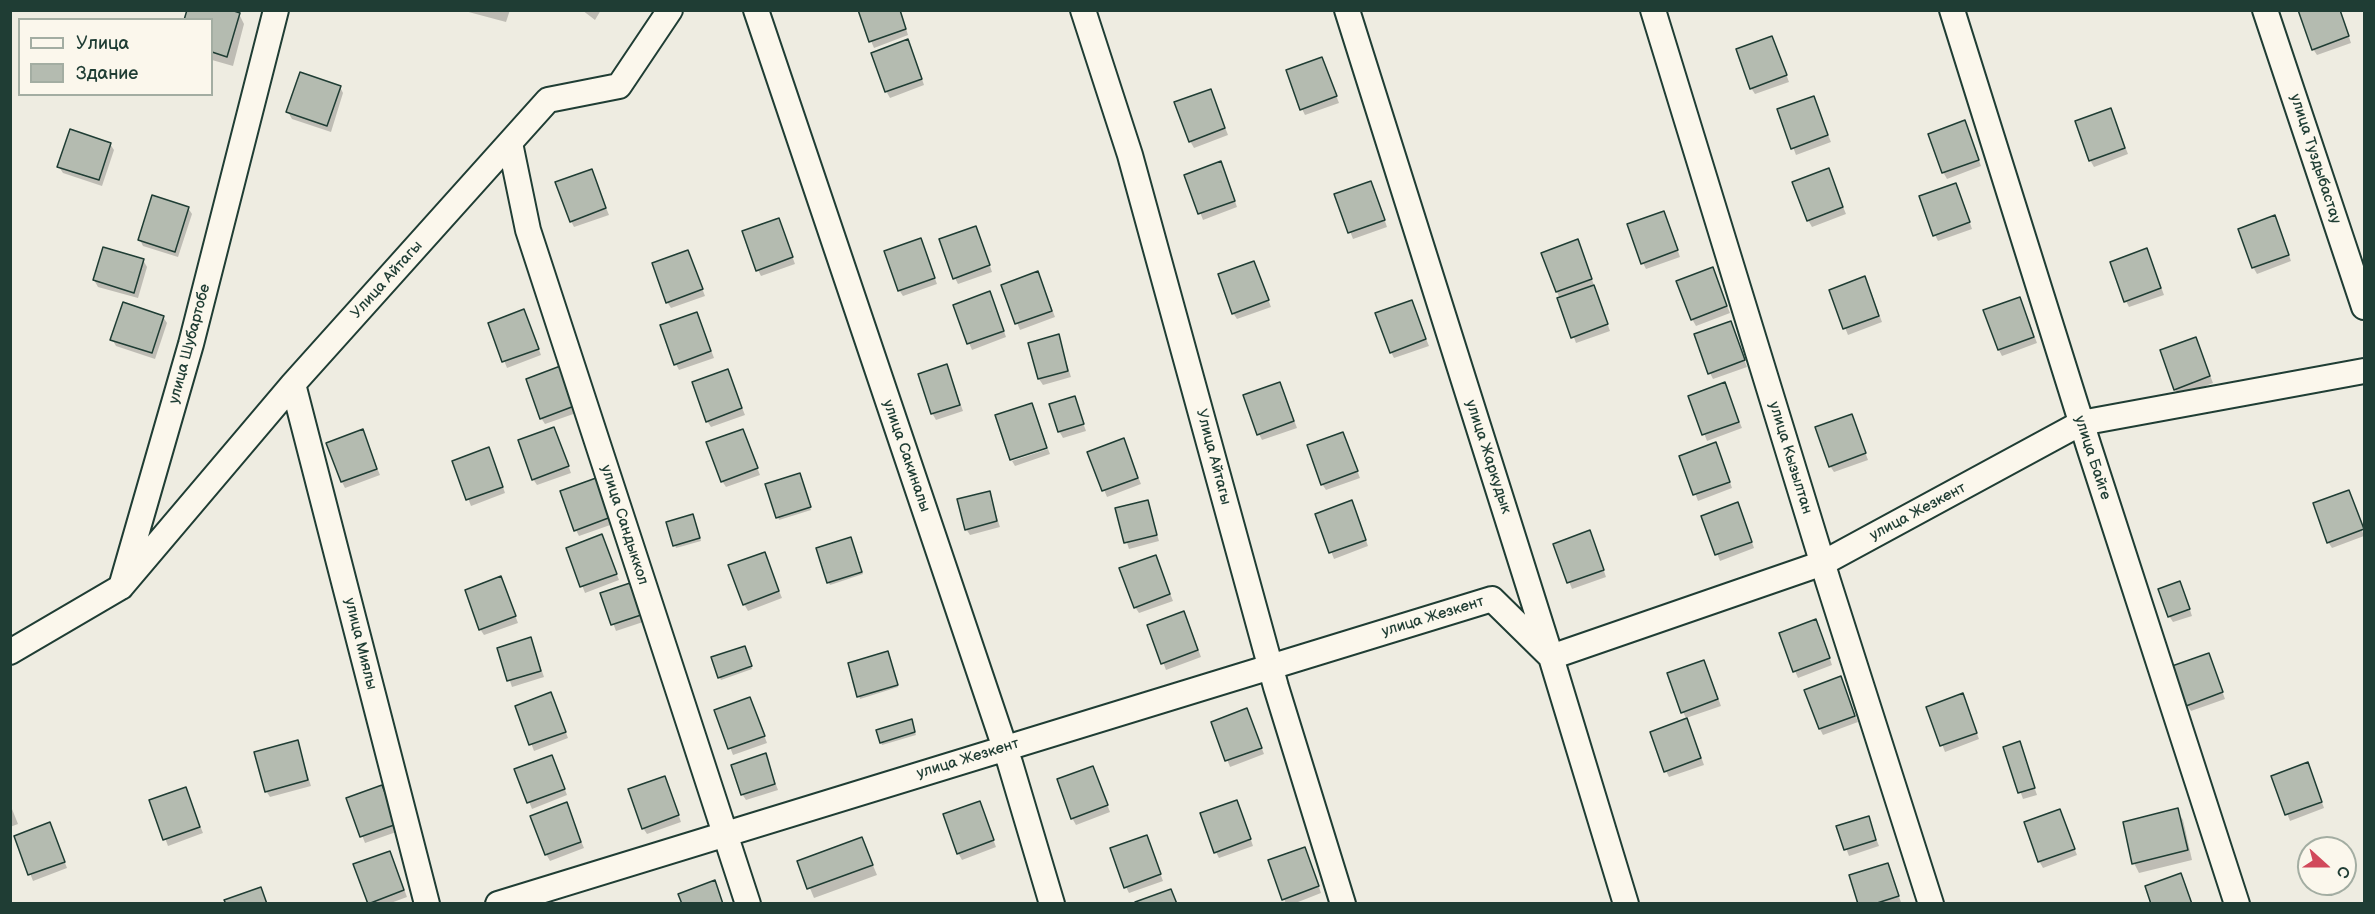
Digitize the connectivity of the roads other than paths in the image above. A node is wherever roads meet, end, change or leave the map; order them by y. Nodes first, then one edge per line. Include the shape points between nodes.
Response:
1 (276, 10) edge
2 (670, 10) edge
3 (756, 10) edge
4 (1083, 10) edge
5 (1347, 10) edge
6 (1653, 10) edge
7 (1952, 10) edge
8 (2265, 10) edge
9 (510, 143) junction
10 (2364, 308) edge
11 (2364, 371) edge
12 (293, 384) junction
13 (2081, 423) junction
14 (1822, 563) junction
15 (121, 587) junction
16 (10, 652) edge
17 (1551, 657) junction
18 (1270, 667) junction
19 (1005, 748) junction
20 (726, 833) junction
21 (427, 903) edge
22 (498, 903) edge
23 (748, 903) edge
24 (1052, 903) edge
25 (1343, 903) edge
26 (1626, 903) edge
27 (1931, 903) edge
28 (2237, 903) edge

1 - 15 street, улица Шубартобе via 191,344
2 - 9 street, Улица Айтагы via 619,86 548,100
3 - 19 street, улица Сакиналы
4 - 18 street, Улица Айтагы via 1130,155
5 - 17 street, улица Жаркудык
6 - 14 street, улица Кызылтан
7 - 13 street, улица Байге
8 - 10 street, улица Туздыбастау
9 - 12 street, Улица Айтагы
9 - 20 street, улица Сандыккол via 528,230
11 - 13 street, улица Жезкент
12 - 15 street, Улица Айтагы
12 - 21 street, улица Миялы
13 - 14 street, улица Жезкент
13 - 28 street, улица Байге
14 - 17 street, улица Жезкент
14 - 27 street, улица Кызылтан
15 - 16 street
17 - 18 street, улица Жезкент via 1492,599
17 - 26 street, улица Жаркудык
18 - 19 street, улица Жезкент
18 - 25 street, Улица Айтагы
19 - 20 street, улица Жезкент
19 - 24 street, улица Сакиналы
20 - 22 street, улица Жезкент
20 - 23 street, улица Сандыккол

